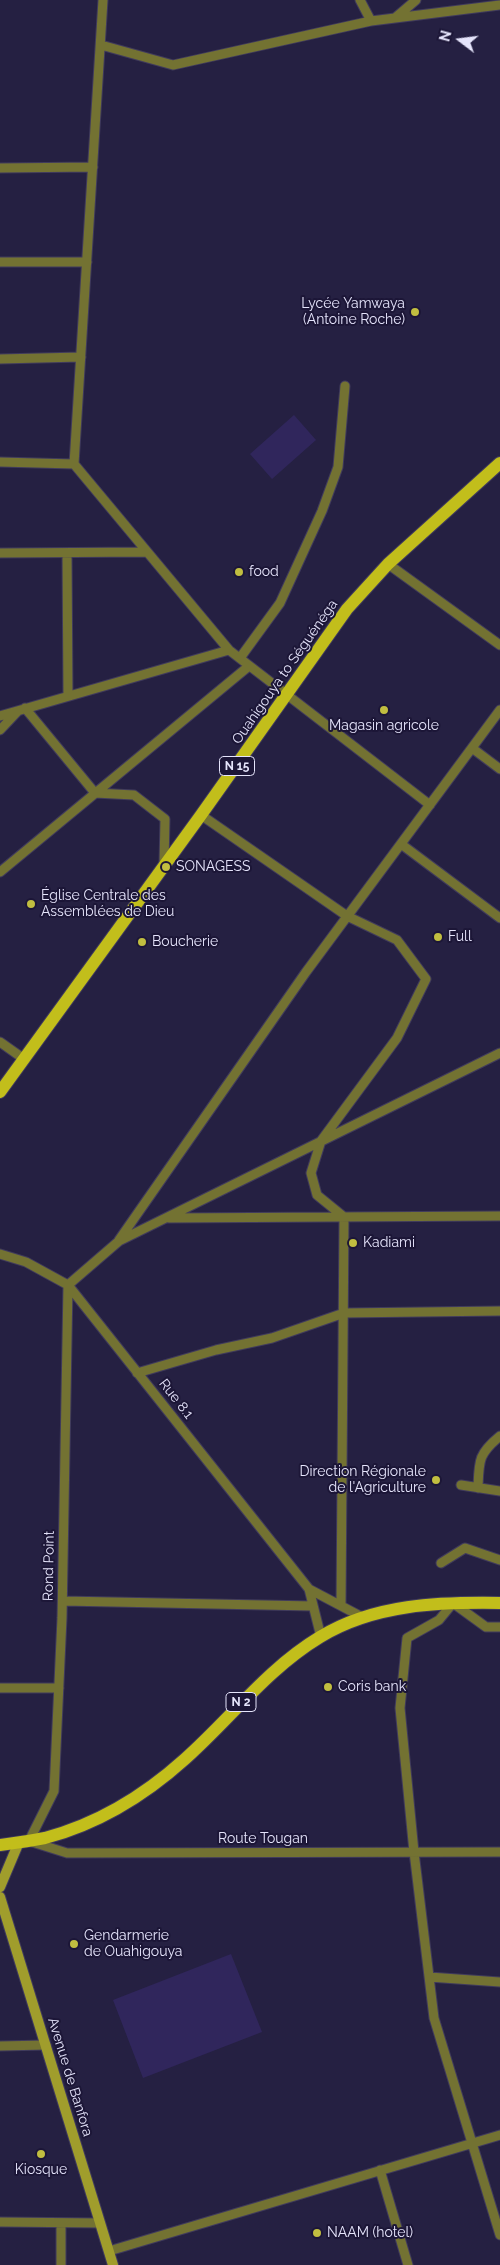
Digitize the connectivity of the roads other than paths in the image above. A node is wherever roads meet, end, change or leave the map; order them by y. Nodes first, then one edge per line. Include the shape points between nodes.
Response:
1 (103, 0) edge
2 (360, 0) edge
3 (416, 0) edge
4 (500, 5) edge
5 (395, 18) junction
6 (372, 21) junction
7 (100, 45) junction
8 (0, 168) edge
9 (93, 168) junction
10 (0, 262) edge
11 (87, 262) junction
12 (81, 357) junction
13 (0, 359) edge
14 (345, 386) dead end
15 (0, 462) edge
16 (74, 464) junction
17 (500, 464) edge
18 (148, 552) junction
19 (0, 553) edge
20 (67, 553) junction
21 (388, 564) junction
22 (500, 645) edge
23 (229, 650) junction
24 (240, 658) junction
25 (249, 666) junction
26 (287, 695) junction
27 (68, 696) junction
28 (21, 710) junction
29 (500, 710) edge
30 (0, 716) edge
31 (0, 730) edge
32 (472, 748) junction
33 (500, 768) edge
34 (95, 793) junction
35 (430, 805) junction
36 (202, 815) junction
37 (401, 844) junction
38 (164, 866) junction
39 (0, 872) edge
40 (347, 916) junction
41 (500, 918) edge
42 (0, 1042) edge
43 (500, 1053) edge
44 (24, 1059) junction
45 (0, 1092) edge
46 (321, 1141) junction
47 (344, 1216) junction
48 (500, 1216) edge
49 (166, 1218) junction
50 (119, 1241) junction
51 (0, 1254) edge
52 (68, 1285) junction
53 (500, 1312) edge
54 (344, 1313) junction
55 (137, 1372) junction
56 (500, 1436) edge
57 (461, 1486) dead end
58 (478, 1488) junction
59 (500, 1491) edge
60 (500, 1560) edge
61 (441, 1563) dead end
62 (309, 1589) junction
63 (63, 1602) junction
64 (453, 1602) junction
65 (500, 1603) edge
66 (341, 1605) junction
67 (313, 1606) junction
68 (364, 1618) junction
69 (500, 1627) edge
70 (320, 1637) junction
71 (0, 1688) edge
72 (59, 1688) junction
73 (24, 1842) junction
74 (0, 1845) edge
75 (414, 1852) junction
76 (500, 1852) edge
77 (0, 1887) edge
78 (0, 1897) edge
79 (429, 1977) junction
80 (500, 1982) edge
81 (0, 2046) edge
82 (46, 2046) junction
83 (500, 2135) edge
84 (472, 2143) junction
85 (380, 2170) junction
86 (0, 2222) edge
87 (61, 2223) junction
88 (100, 2223) junction
89 (500, 2235) edge
90 (109, 2251) junction
91 (61, 2265) edge
92 (113, 2265) edge
93 (408, 2265) edge

1 - 7 street
2 - 6 street
3 - 5 street
4 - 5 street
5 - 6 street
6 - 7 street via 173,64
7 - 9 street
8 - 9 street
9 - 11 street
10 - 11 street
11 - 12 street
12 - 13 street
12 - 16 street
14 - 24 street via 338,467 325,502 280,603
15 - 16 street
16 - 18 street
17 - 21 main road, Ouahigouya to Séguénéga / N 15
18 - 20 street
18 - 23 street
19 - 20 street
20 - 27 street
21 - 22 street
21 - 26 main road, Ouahigouya to Séguénéga / N 15 via 347,609
23 - 24 street
23 - 27 street
24 - 25 street
25 - 26 street
25 - 34 street
26 - 35 street
26 - 36 main road, Ouahigouya to Séguénéga / N 15
27 - 28 street
28 - 30 street
28 - 31 street
28 - 34 street
29 - 32 street
32 - 33 street
32 - 35 street
34 - 38 street via 134,795 165,819
34 - 39 street
35 - 37 street
36 - 38 main road, Ouahigouya to Séguénéga / N 15
36 - 40 street
37 - 40 street
37 - 41 street
38 - 44 main road, Ouahigouya to Séguénéga / N 15
40 - 46 street via 397,940 426,980 397,1038
40 - 50 street
42 - 44 street
43 - 46 street
44 - 45 main road, Ouahigouya to Séguénéga / N 15
46 - 47 street via 311,1173 317,1195
46 - 49 street
47 - 48 street
47 - 49 street
47 - 54 street
49 - 50 street
50 - 52 street
51 - 52 street, Rue 8.1 via 26,1262
52 - 55 street, Rue 8.1
52 - 63 street, Rond Point
53 - 54 street
54 - 55 street via 272,1338
54 - 66 street
55 - 62 street, Rue 8.1
56 - 58 street via 484,1450
57 - 58 street
58 - 59 street
60 - 61 street via 465,1548
62 - 66 street, Rue 8.1
62 - 67 street, Rue 8.1
63 - 67 street
63 - 72 street, Rond Point
64 - 65 main road, N 2
64 - 68 main road, N 2 via 403,1607
64 - 69 street via 486,1627
64 - 75 street via 439,1620 407,1638 400,1708
66 - 68 street, Rue 8.1
67 - 70 street, Rue 8.1
68 - 70 main road, N 2
70 - 73 main road, N 2 via 266,1677 186,1758 123,1806 76,1828
71 - 72 street
72 - 73 street, Rond Point via 54,1792
73 - 74 main road, N 2
73 - 75 street, Route Tougan via 67,1853
73 - 77 main road
75 - 76 street, Route Tougan
75 - 79 street
78 - 82 main road, Avenue de Banfora
79 - 80 street
79 - 84 street via 434,2018
81 - 82 street
82 - 88 main road, Avenue de Banfora
83 - 84 street
84 - 85 street
84 - 89 street
85 - 90 street
85 - 93 street
86 - 87 street
87 - 88 street
87 - 91 street
88 - 90 main road, Avenue de Banfora
90 - 92 main road, Avenue de Banfora

